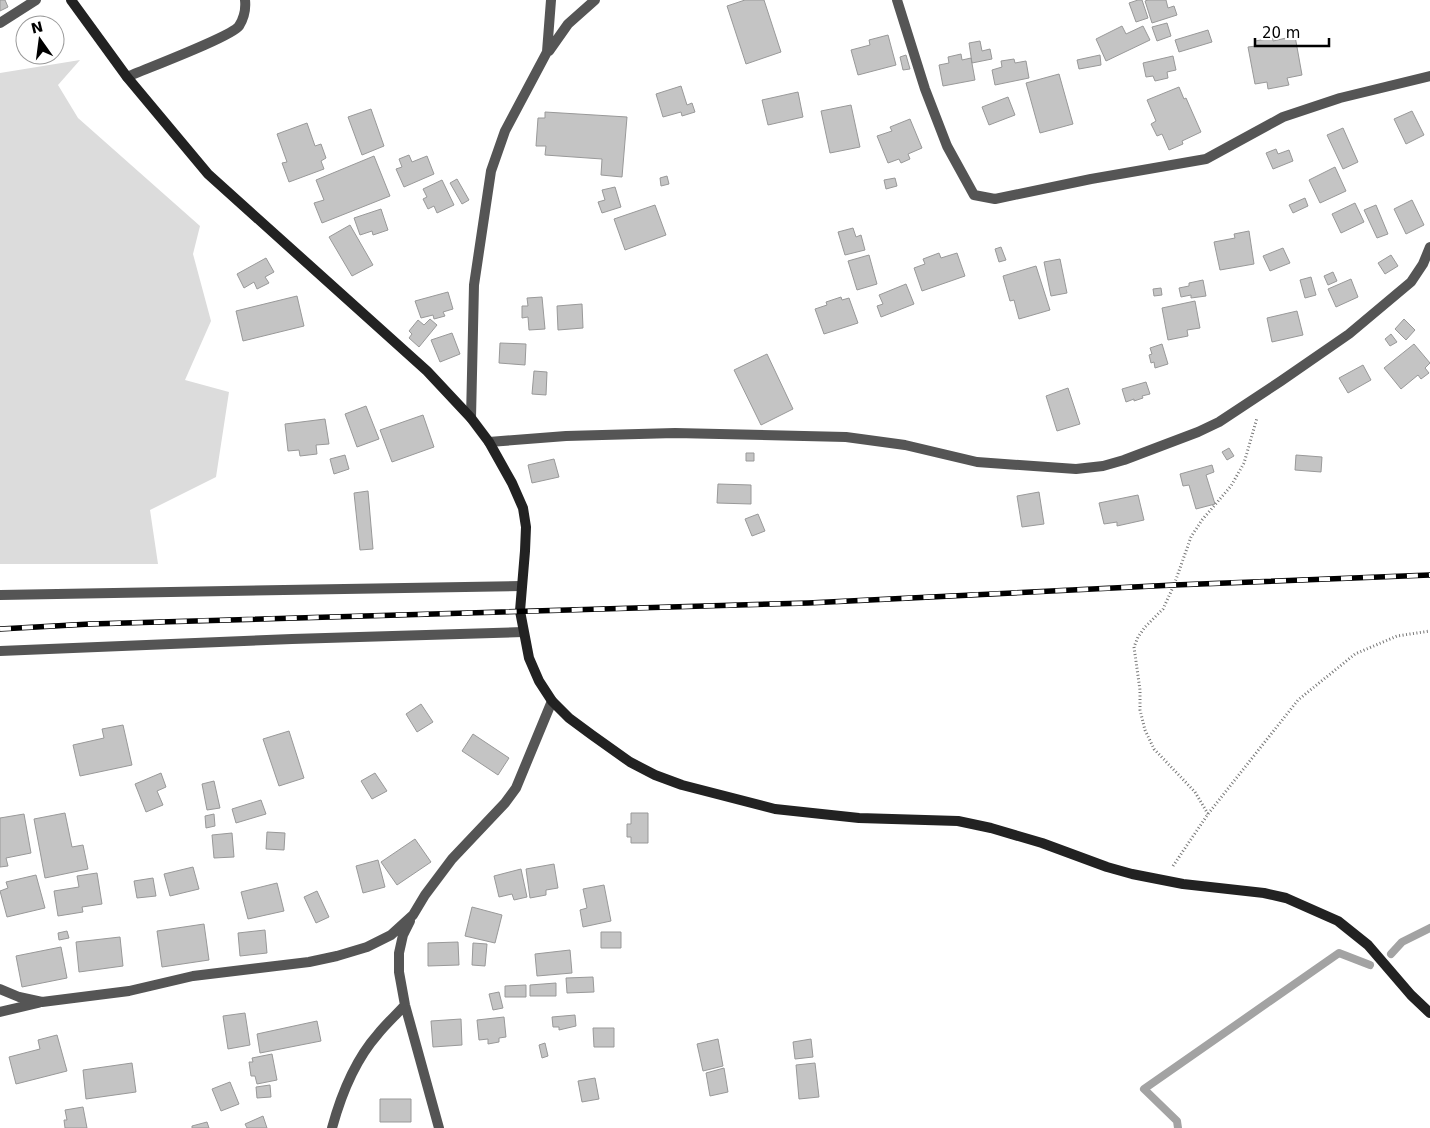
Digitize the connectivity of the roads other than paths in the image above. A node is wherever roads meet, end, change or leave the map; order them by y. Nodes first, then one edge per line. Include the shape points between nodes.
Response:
1 (36, 0) edge
2 (70, 0) edge
3 (245, 0) edge
4 (552, 0) edge
5 (595, 0) edge
6 (897, 0) edge
7 (0, 22) edge
8 (547, 52) junction
9 (1430, 76) edge
10 (127, 77) junction
11 (1430, 247) edge
12 (471, 418) junction
13 (490, 442) junction
14 (521, 586) junction
15 (0, 594) edge
16 (523, 632) junction
17 (0, 651) edge
18 (552, 702) junction
19 (412, 916) junction
20 (0, 989) edge
21 (42, 1002) junction
22 (405, 1005) junction
23 (0, 1012) edge
24 (1430, 1013) edge
25 (332, 1128) edge
26 (440, 1128) edge

1 - 7 street
2 - 10 street
3 - 10 street via 246,9 238,27
4 - 8 street
5 - 8 street via 568,24
6 - 9 street via 947,146 974,195 995,200 1206,158 1283,117 1340,98
8 - 12 street via 506,131 491,171 474,285
10 - 12 street via 208,174 427,371
11 - 13 street via 1424,264 1410,282 1349,334 1218,422 1124,460 1089,468 977,462 905,445 846,437 675,433
12 - 13 street
13 - 14 street via 523,508 526,551
14 - 15 street
14 - 16 street
16 - 17 street
16 - 18 street via 529,658
18 - 19 street via 516,788 452,859
18 - 24 street via 630,762 682,785 775,809 817,815 958,821 1034,840 1107,867 1163,881 1264,892 1286,898 1338,921 1368,946
19 - 21 street via 391,935 337,956 192,976 129,991
19 - 22 street via 399,953
20 - 21 street
21 - 23 street
22 - 25 street via 377,1035 360,1060 345,1088
22 - 26 street

